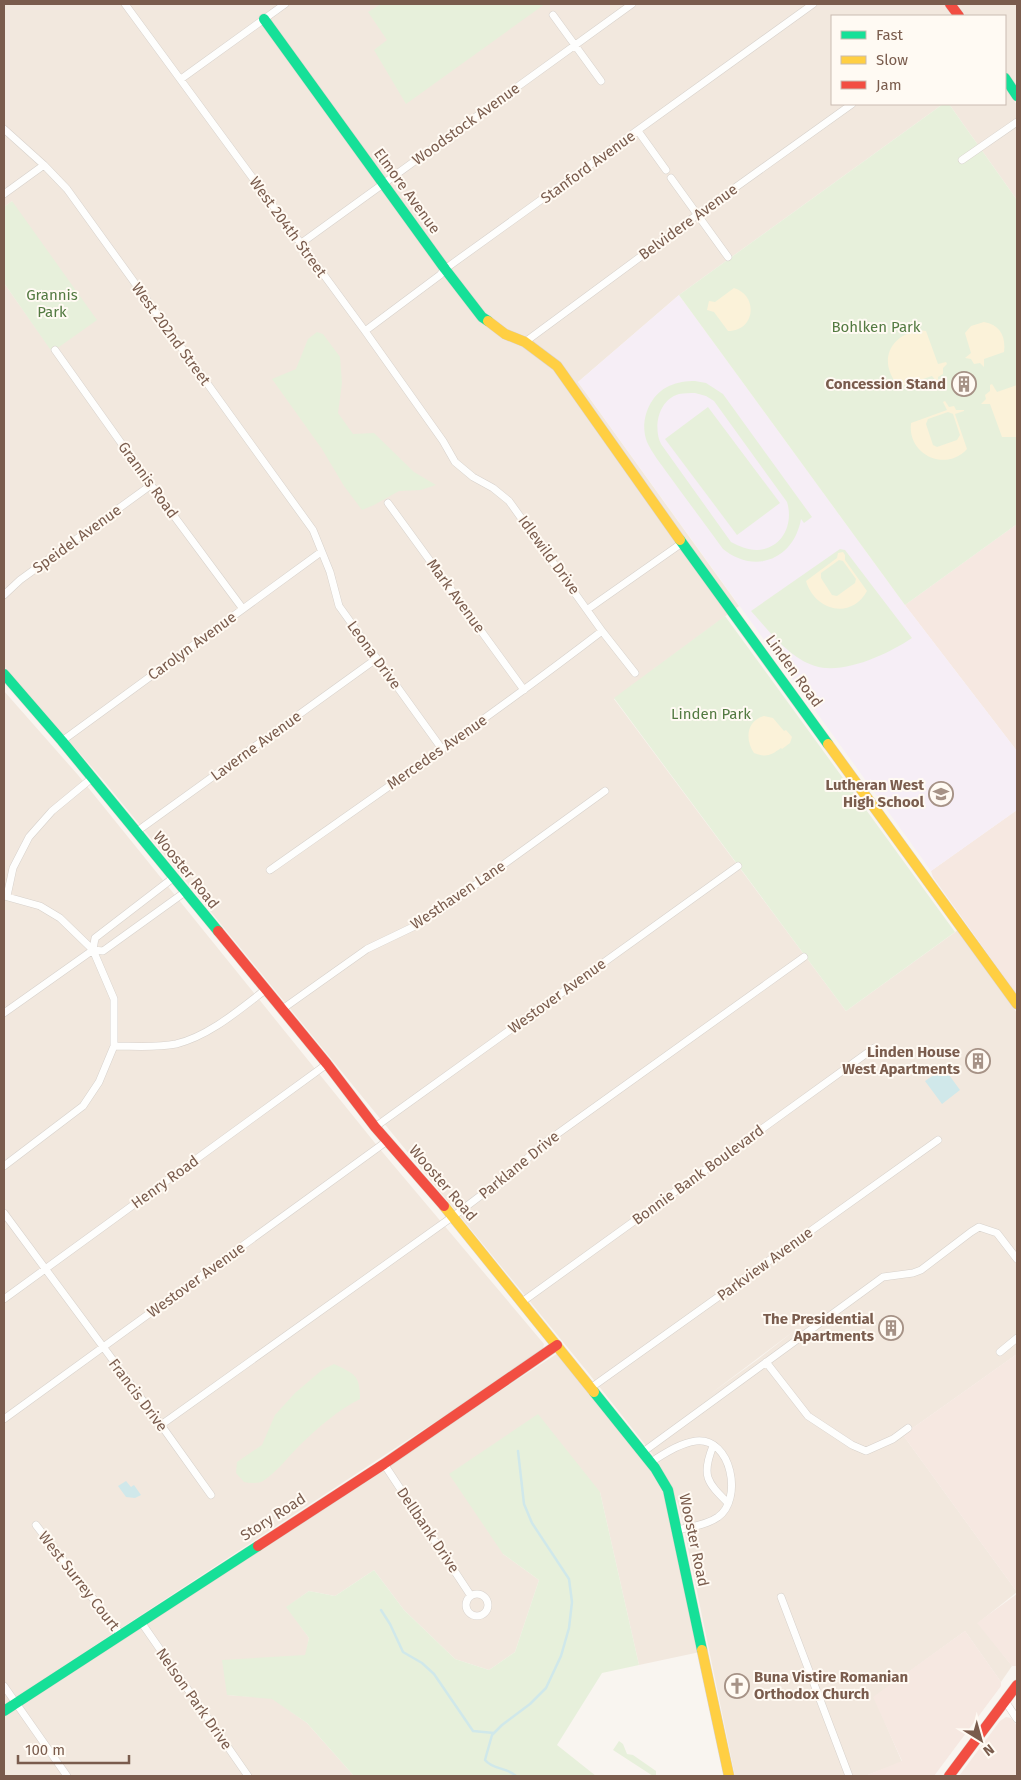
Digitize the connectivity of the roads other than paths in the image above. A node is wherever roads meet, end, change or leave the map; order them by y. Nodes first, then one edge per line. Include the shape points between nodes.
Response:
1 (125, 4) edge
2 (285, 4) edge
3 (632, 4) edge
4 (813, 4) edge
5 (950, 4) edge
6 (553, 15) dead end
7 (959, 15) edge
8 (264, 19) junction
9 (574, 45) junction
10 (180, 79) junction
11 (1006, 80) edge
12 (601, 81) dead end
13 (1017, 96) edge
14 (851, 105) edge
15 (1017, 122) edge
16 (4, 129) edge
17 (638, 131) junction
18 (962, 160) dead end
19 (44, 165) junction
20 (666, 170) dead end
21 (672, 178) dead end
22 (384, 184) junction
23 (4, 194) edge
24 (697, 214) junction
25 (300, 244) junction
26 (728, 257) dead end
27 (445, 269) junction
28 (365, 331) junction
29 (525, 342) junction
30 (55, 350) dead end
31 (546, 358) joint
32 (449, 452) joint
33 (151, 485) junction
34 (388, 503) dead end
35 (682, 543) junction
36 (321, 552) junction
37 (4, 595) edge
38 (243, 609) junction
39 (588, 609) junction
40 (602, 631) junction
41 (376, 659) junction
42 (635, 673) dead end
43 (4, 674) edge
44 (524, 690) junction
45 (62, 741) junction
46 (442, 749) junction
47 (92, 778) junction
48 (605, 791) dead end
49 (136, 832) junction
50 (738, 866) dead end
51 (270, 870) dead end
52 (173, 878) junction
53 (185, 892) junction
54 (5, 896) edge
55 (93, 950) junction
56 (804, 957) dead end
57 (265, 990) junction
58 (1017, 1004) edge
59 (281, 1010) junction
60 (4, 1012) edge
61 (114, 1046) junction
62 (874, 1048) dead end
63 (327, 1064) junction
64 (375, 1127) junction
65 (938, 1140) dead end
66 (387, 1141) junction
67 (4, 1166) edge
68 (4, 1213) edge
69 (453, 1216) junction
70 (1017, 1259) edge
71 (44, 1269) junction
72 (4, 1299) edge
73 (522, 1302) junction
74 (1017, 1338) edge
75 (557, 1345) junction
76 (102, 1348) junction
77 (1000, 1352) dead end
78 (766, 1362) junction
79 (592, 1387) junction
80 (4, 1419) edge
81 (161, 1425) junction
82 (908, 1428) dead end
83 (713, 1446) junction
84 (643, 1452) junction
85 (650, 1462) junction
86 (384, 1464) junction
87 (211, 1495) dead end
88 (728, 1503) junction
89 (36, 1525) dead end
90 (677, 1530) junction
91 (472, 1596) dead end
92 (780, 1597) dead end
93 (140, 1622) junction
94 (122, 1636) junction
95 (1017, 1685) edge
96 (4, 1686) edge
97 (1004, 1701) junction
98 (16, 1704) junction
99 (4, 1711) edge
100 (1017, 1719) edge
101 (67, 1776) edge
102 (248, 1776) edge
103 (729, 1776) edge
104 (849, 1776) edge
105 (949, 1776) edge

1 - 10 street, West 204th Street
2 - 8 street
3 - 9 street, Woodstock Avenue
4 - 17 street, Stanford Avenue
5 - 7 street
6 - 9 street
8 - 10 street
8 - 22 street, Elmore Avenue
9 - 12 street
9 - 22 street, Woodstock Avenue
10 - 25 street, West 204th Street
11 - 13 street
14 - 24 street, Belvidere Avenue
15 - 18 street
16 - 19 street, West 202nd Street
17 - 20 street
17 - 27 street, Stanford Avenue
19 - 23 street
19 - 36 street, West 202nd Street via 67,189 313,530
21 - 24 street
22 - 25 street, Woodstock Avenue
22 - 27 street, Elmore Avenue
24 - 26 street
24 - 29 street, Belvidere Avenue
25 - 28 street, West 204th Street
27 - 28 street, Stanford Avenue
27 - 29 street, Elmore Avenue via 482,318 505,334
28 - 32 street, West 204th Street
29 - 31 street, Elmore Avenue
30 - 33 street, Grannis Road
31 - 35 street, Linden Road via 558,366
32 - 39 street, Idlewild Drive via 455,462 473,477 509,500
33 - 37 street, Speidel Avenue
33 - 38 street, Grannis Road
34 - 44 street, Mark Avenue
35 - 39 street
35 - 58 street, Linden Road
36 - 38 street, Carolyn Avenue
36 - 41 street, Leona Drive via 330,572 338,606
38 - 45 street, Carolyn Avenue
39 - 40 street, Idlewild Drive
40 - 42 street, Idlewild Drive
40 - 44 street, Mercedes Avenue
41 - 46 street, Leona Drive
41 - 49 street, Laverne Avenue
43 - 45 street, Wooster Road
44 - 46 street, Mercedes Avenue
45 - 47 street, Wooster Road
46 - 51 street, Mercedes Avenue
47 - 49 street, Wooster Road
47 - 54 street via 52,811 29,837 13,868
48 - 59 street, Westhaven Lane via 442,909 367,949
49 - 52 street, Wooster Road
50 - 64 street, Westover Avenue
52 - 53 street, Wooster Road
52 - 55 street via 95,938
53 - 55 street via 103,952
53 - 57 street, Wooster Road
54 - 55 street via 40,906 60,918
55 - 60 street
55 - 61 street via 114,999
56 - 69 street, Parklane Drive via 546,1142
57 - 59 street, Wooster Road
57 - 61 street via 215,1026 176,1044
59 - 63 street, Wooster Road
61 - 67 street via 99,1082 83,1106
62 - 73 street, Bonnie Bank Boulevard
63 - 64 street, Wooster Road
63 - 71 street, Henry Road
64 - 66 street, Wooster Road
65 - 79 street, Parkview Avenue
66 - 69 street, Wooster Road
66 - 76 street, Westover Avenue
68 - 71 street, Francis Drive
69 - 73 street, Wooster Road
69 - 81 street, Parklane Drive
70 - 78 street via 998,1233 979,1227 921,1270 883,1277
71 - 72 street, Henry Road
71 - 76 street, Francis Drive
73 - 75 street, Wooster Road
74 - 77 street
75 - 79 street, Wooster Road
75 - 86 street, Story Road
76 - 80 street, Westover Avenue
76 - 81 street, Francis Drive
78 - 82 street via 808,1416 852,1445 866,1451 894,1439
78 - 84 street
79 - 84 street, Wooster Road
81 - 87 street, Francis Drive
83 - 85 street via 697,1441
83 - 88 street via 720,1450 730,1471
83 - 88 street via 706,1475
84 - 85 street, Wooster Road
85 - 90 street, Wooster Road via 668,1490
86 - 91 street, Dellbank Drive
86 - 93 street, Story Road
88 - 90 street via 718,1517
89 - 94 street, West Surrey Court
90 - 103 street, Wooster Road
92 - 104 street
93 - 94 street, Story Road
93 - 102 street, Nelson Park Drive
94 - 98 street, Story Road
95 - 97 street
96 - 98 street
97 - 100 street
97 - 105 street
98 - 99 street, Story Road
98 - 101 street

